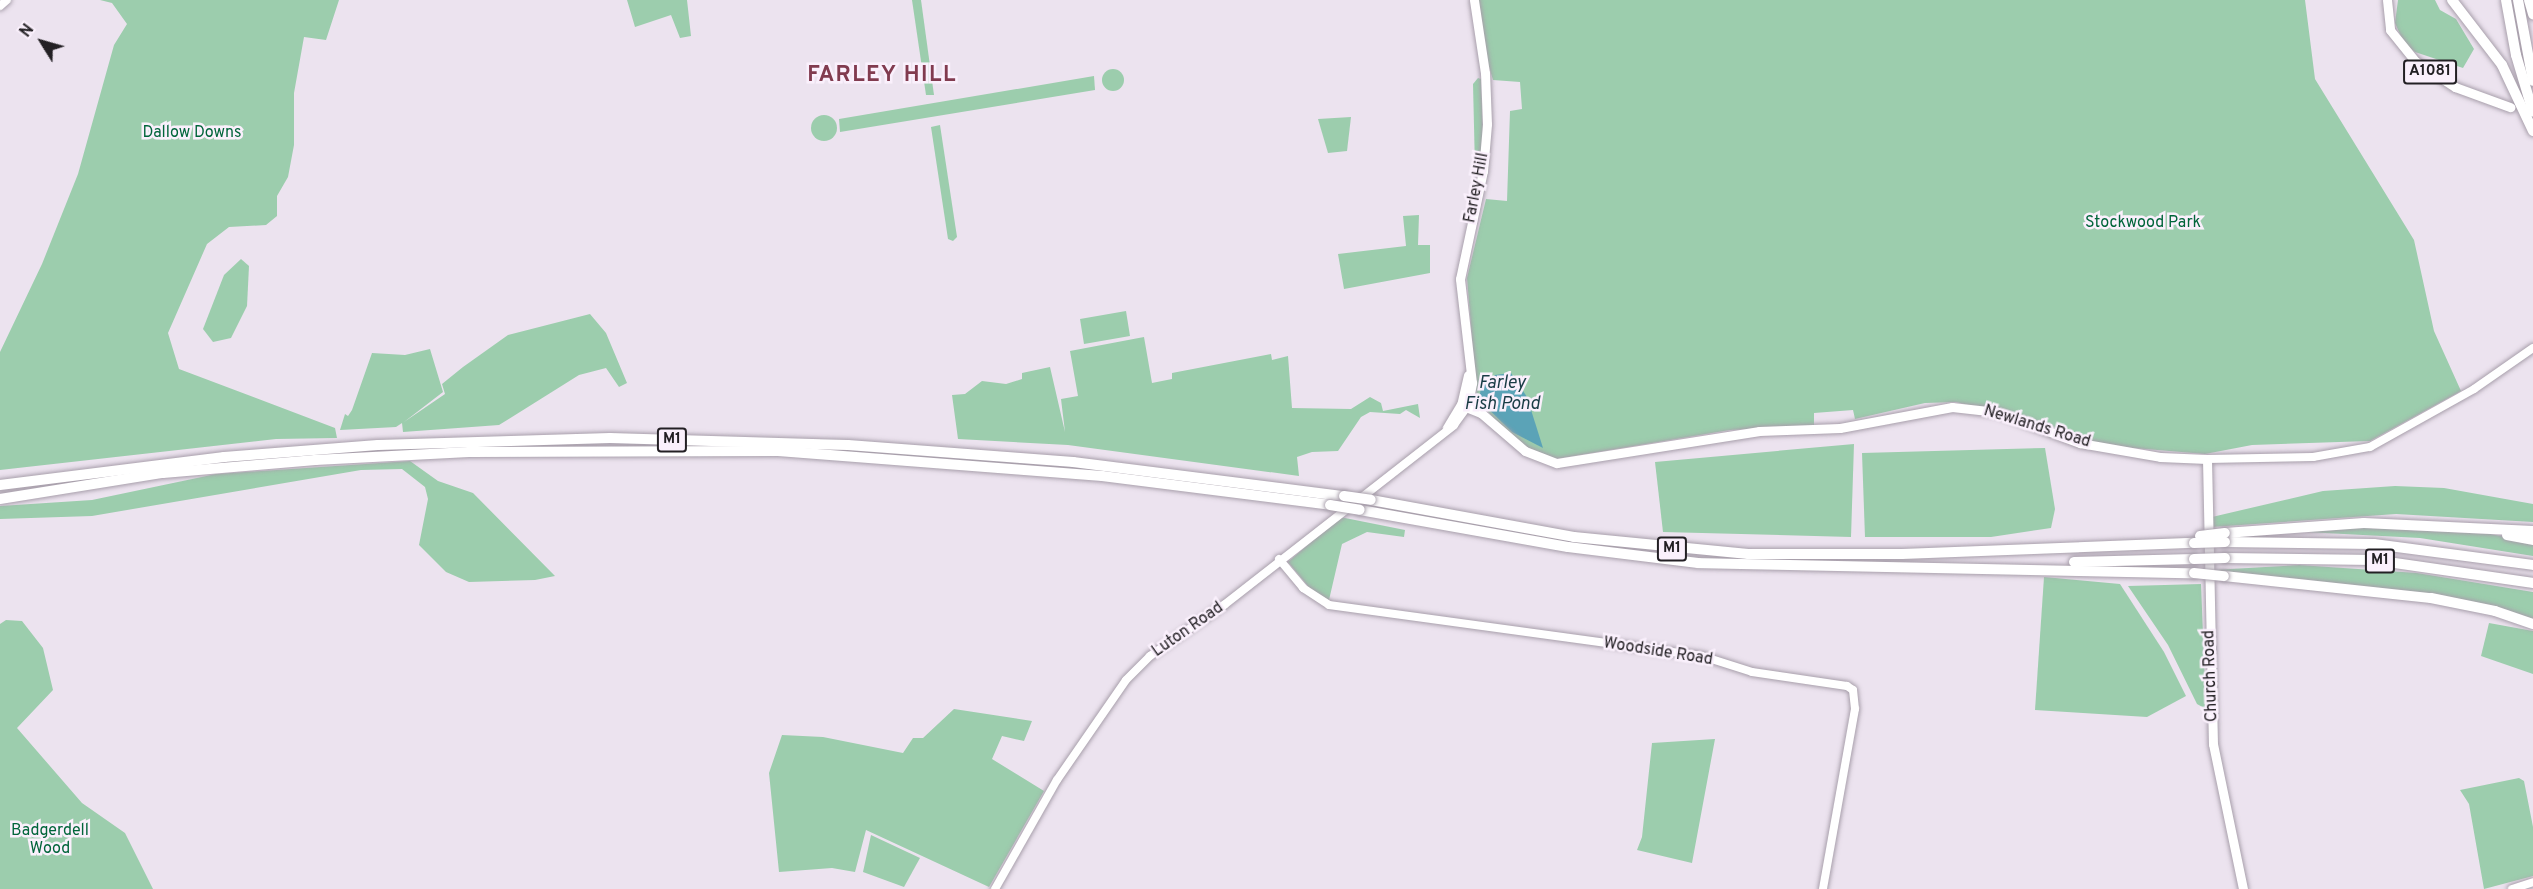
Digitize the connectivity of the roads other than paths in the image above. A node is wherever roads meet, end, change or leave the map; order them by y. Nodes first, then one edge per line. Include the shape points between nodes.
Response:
1 (7, 0) edge
2 (1474, 0) edge
3 (2387, 0) edge
4 (2452, 0) edge
5 (2506, 0) edge
6 (2517, 0) edge
7 (2529, 0) edge
8 (0, 6) edge
9 (2533, 14) edge
10 (2533, 81) edge
11 (2510, 107) dead end
12 (2533, 112) edge
13 (2533, 131) edge
14 (2533, 348) edge
15 (1468, 375) junction
16 (1471, 393) junction
17 (1464, 406) junction
18 (1481, 413) junction
19 (2207, 459) junction
20 (0, 484) edge
21 (0, 499) edge
22 (2463, 527) junction
23 (2533, 531) edge
24 (2225, 537) junction
25 (2533, 540) edge
26 (1279, 559) junction
27 (2533, 566) edge
28 (1873, 567) junction
29 (2533, 583) edge
30 (2533, 624) edge
31 (2533, 882) edge
32 (995, 889) edge
33 (1823, 889) edge
34 (2242, 889) edge
35 (2512, 889) edge

1 - 8 street
2 - 15 main road, Farley Hill via 1485,74 1487,124 1483,171 1460,279
3 - 11 main road, A1081 via 2390,30 2415,61 2455,87
4 - 13 highway via 2502,65
5 - 12 highway via 2516,55
6 - 10 highway
7 - 9 highway
14 - 19 street, Newlands Road via 2474,389 2370,447 2313,457
15 - 16 main road, Farley Hill
15 - 17 main road, Farley Hill
16 - 17 main road, Farley Hill
16 - 18 main road
17 - 18 main road, Newlands Road
17 - 26 street, Luton Road via 1446,430
18 - 19 main road, Newlands Road via 1525,451 1557,463 1759,431 1840,428 1952,407 1997,412 2080,443 2160,457
19 - 34 main road, Church Road via 2213,744
20 - 24 highway, M1, bridge via 224,457 378,445 610,438 848,444 1224,478 1574,537 1748,554 1902,554
21 - 28 highway, M1, bridge via 162,473 327,460 469,452 778,451 1100,476 1330,505 1568,547 1698,563
22 - 23 highway
22 - 24 highway via 2364,523
22 - 25 highway
24 - 27 highway, M1 via 2374,544
26 - 32 street, Luton Road via 1150,656 1126,680 1057,780
26 - 33 street, Woodside Road via 1303,588 1329,605 1702,656 1752,672 1847,686 1853,690 1855,709
28 - 29 highway, M1, bridge via 2225,558 2374,560
28 - 30 highway, bridge via 2193,573 2431,598 2496,611
31 - 35 street

